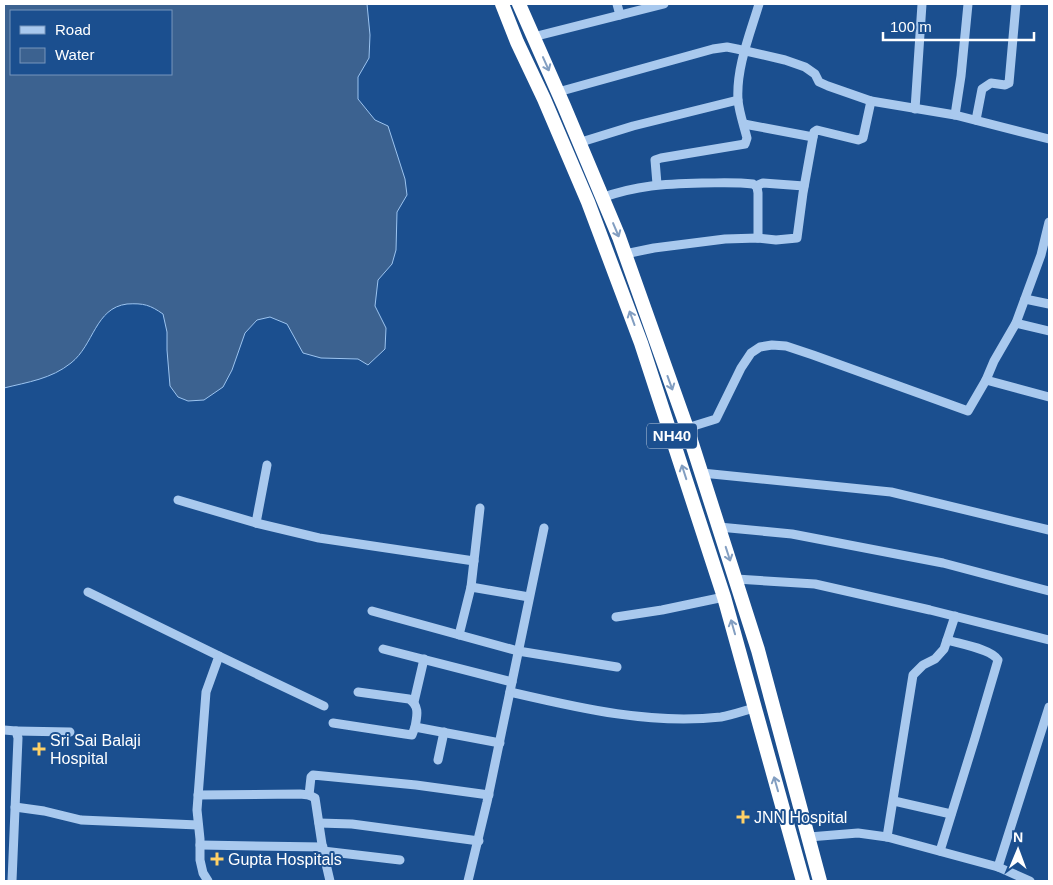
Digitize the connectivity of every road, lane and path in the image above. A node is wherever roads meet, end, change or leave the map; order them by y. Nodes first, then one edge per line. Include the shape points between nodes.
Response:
1 (502, 4) edge
2 (519, 4) edge
3 (617, 4) edge
4 (664, 4) edge
5 (759, 4) edge
6 (922, 4) edge
7 (968, 4) edge
8 (1016, 4) edge
9 (620, 15) junction
10 (533, 37) junction
11 (745, 50) junction
12 (558, 92) junction
13 (738, 100) junction
14 (871, 101) junction
15 (915, 109) junction
16 (955, 115) junction
17 (976, 120) junction
18 (744, 124) junction
19 (813, 137) junction
20 (1049, 138) edge
21 (578, 143) junction
22 (657, 184) junction
23 (756, 186) junction
24 (804, 186) junction
25 (602, 198) junction
26 (1049, 222) edge
27 (758, 238) junction
28 (1046, 252) edge
29 (625, 254) junction
30 (1024, 299) junction
31 (1049, 304) edge
32 (1016, 323) junction
33 (1049, 331) edge
34 (986, 380) junction
35 (1049, 397) edge
36 (687, 428) junction
37 (267, 465) dead end
38 (702, 473) junction
39 (178, 500) dead end
40 (480, 508) dead end
41 (256, 523) junction
42 (719, 527) junction
43 (544, 528) dead end
44 (1049, 530) edge
45 (474, 561) junction
46 (736, 579) junction
47 (471, 587) junction
48 (1049, 591) edge
49 (88, 592) dead end
50 (530, 597) junction
51 (724, 597) junction
52 (372, 612) dead end
53 (955, 616) junction
54 (616, 617) dead end
55 (459, 635) junction
56 (947, 640) junction
57 (1049, 640) edge
58 (383, 649) dead end
59 (518, 651) junction
60 (218, 656) junction
61 (424, 659) junction
62 (617, 667) dead end
63 (511, 687) junction
64 (358, 692) dead end
65 (414, 702) junction
66 (324, 706) dead end
67 (1049, 707) edge
68 (773, 711) junction
69 (755, 712) junction
70 (333, 723) dead end
71 (415, 727) junction
72 (1046, 727) edge
73 (4, 730) edge
74 (16, 731) junction
75 (70, 732) dead end
76 (444, 732) junction
77 (500, 743) junction
78 (438, 760) dead end
79 (198, 794) junction
80 (309, 795) junction
81 (489, 795) junction
82 (894, 801) junction
83 (15, 807) junction
84 (951, 814) junction
85 (319, 823) junction
86 (198, 825) junction
87 (887, 837) junction
88 (810, 840) junction
89 (478, 841) junction
90 (200, 846) junction
91 (794, 847) junction
92 (8, 848) edge
93 (323, 849) junction
94 (940, 851) junction
95 (400, 860) dead end
96 (998, 867) junction
97 (12, 881) edge
98 (208, 881) edge
99 (330, 881) edge
100 (468, 881) edge
101 (803, 881) edge
102 (820, 881) edge
103 (1030, 881) edge

51 -> 1 highway, NH40 via 610,258
2 - 10 highway, NH40
3 - 9 street
4 - 9 street
5 - 11 street
6 - 15 street
7 - 16 street
8 - 17 street via 1009,83 991,83 982,89
9 - 10 street
10 -> 12 highway, NH40
11 - 12 street via 713,49
11 - 13 street
11 - 14 street via 805,67 819,82
12 - 21 highway, NH40
13 - 18 street
13 - 21 street
14 - 15 street
14 - 19 street via 863,138 858,140 818,130
15 - 16 street
16 - 17 street
17 - 20 street
18 - 19 street
18 - 22 street via 746,144 655,160
19 - 24 street
21 - 25 highway, NH40
22 - 23 street via 735,183
22 - 25 street via 626,189
23 - 24 street via 762,183
23 - 27 street
24 - 27 street via 797,238
25 -> 29 highway, NH40
26 - 28 street
27 - 29 street via 725,239
28 - 30 street
29 -> 36 highway, NH40
30 - 31 street
30 - 32 street
32 - 33 street
32 - 34 street
34 - 35 street
34 - 36 street via 968,411 813,354 772,345 751,353 716,419
36 - 38 highway, NH40
37 - 41 street
38 - 42 highway, NH40
38 - 44 street via 891,492
39 - 41 street
40 - 45 street
41 - 45 street via 319,538
42 -> 46 highway, NH40
42 - 48 street via 792,534 933,561
43 - 50 street
45 - 47 street
46 - 53 street via 815,584
46 - 68 highway, NH40
47 - 50 street
47 - 55 street
49 - 60 street
50 - 59 street
51 - 54 street
69 -> 51 highway, NH40
52 - 55 street
53 - 56 street
53 - 57 street
55 - 59 street
56 - 82 street via 935,659 913,675
56 - 84 street via 988,652 998,660
58 - 61 street
59 - 62 street
59 - 63 street
60 - 66 street
60 - 79 street via 206,692
61 - 63 street
61 - 65 street
63 - 69 street via 606,712 658,718 696,719
63 - 77 street
64 - 65 street
65 - 71 street via 417,714
67 - 72 street
68 - 69 highway
68 - 88 highway, NH40
91 -> 69 highway, NH40
70 - 71 street via 412,735
71 - 76 street
72 - 96 street
73 - 74 street
74 - 75 street
74 - 83 street
76 - 77 street
76 - 78 street
77 - 81 street
79 - 80 street
79 - 86 street
80 - 81 street via 313,775
80 - 85 street via 315,798
81 - 89 street
82 - 84 street
82 - 87 street
83 - 86 street via 82,820
83 - 92 street
84 - 94 street
85 - 89 street via 352,824
85 - 93 street
86 - 90 street
87 - 88 street via 858,833
87 - 94 street
88 - 91 highway
88 - 102 highway, NH40
89 - 100 street
90 - 93 street
90 - 98 street via 200,860
91 - 101 highway, NH40
92 - 97 street
93 - 95 street
93 - 99 street
94 - 96 street
96 - 103 street

